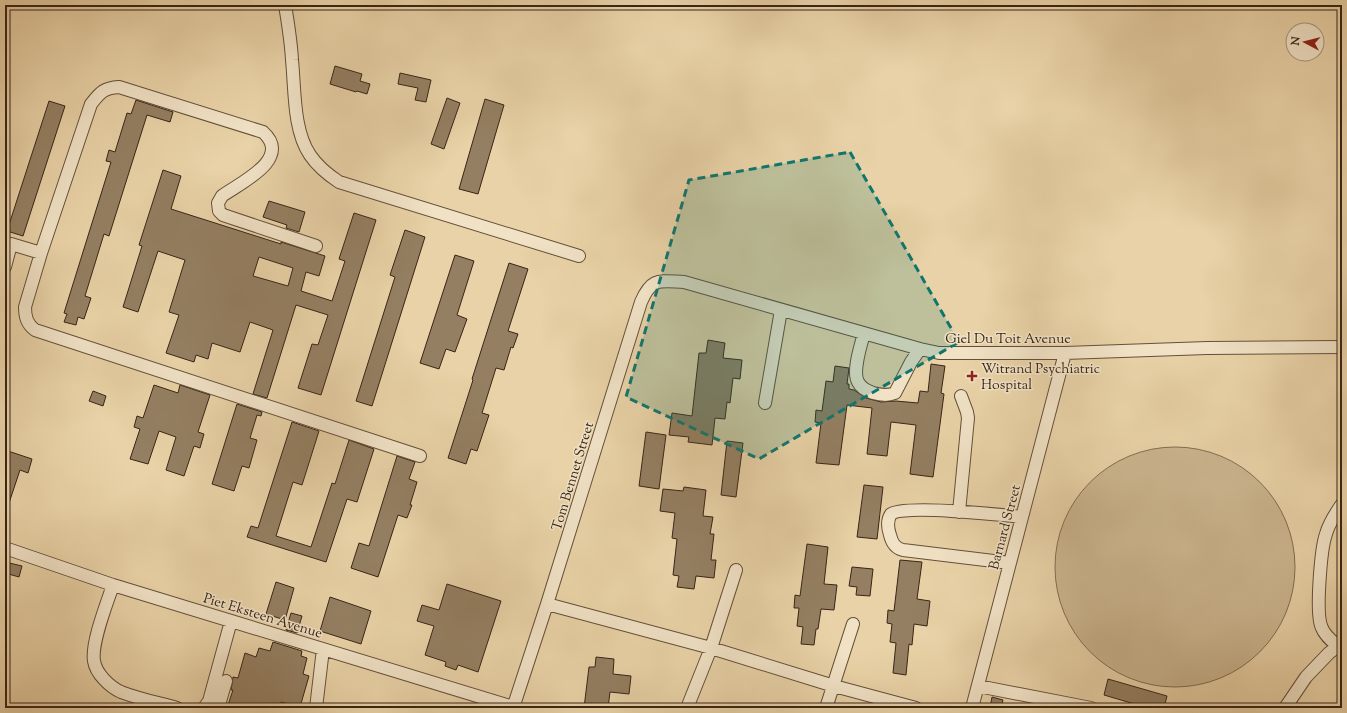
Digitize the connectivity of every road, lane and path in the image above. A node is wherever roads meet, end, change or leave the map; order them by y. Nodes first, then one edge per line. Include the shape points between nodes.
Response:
1 (286, 5) edge
2 (316, 246) dead end
3 (41, 253) junction
4 (580, 256) dead end
5 (5, 266) edge
6 (684, 282) joint
7 (781, 310) junction
8 (864, 333) junction
9 (1342, 348) edge
10 (920, 349) junction
11 (1065, 353) junction
12 (961, 396) dead end
13 (766, 403) dead end
14 (420, 456) dead end
15 (1342, 504) edge
16 (959, 512) junction
17 (1022, 517) junction
18 (5, 548) edge
19 (1010, 563) junction
20 (736, 570) dead end
21 (113, 585) junction
22 (548, 604) junction
23 (231, 621) junction
24 (852, 624) dead end
25 (1340, 644) edge
26 (711, 648) junction
27 (323, 649) junction
28 (226, 681) dead end
29 (834, 686) junction
30 (978, 686) junction
31 (177, 708) edge
32 (204, 708) edge
33 (218, 708) edge
34 (316, 708) edge
35 (513, 708) edge
36 (687, 708) edge
37 (826, 708) edge
38 (916, 708) edge
39 (972, 708) edge
40 (1090, 708) edge
41 (1285, 708) edge

1 - 4 street via 300,134 309,154 321,170 339,182
2 - 3 street via 223,215 219,211 218,203 222,196 263,168 269,160 272,144 263,132 119,87 109,88 100,93 91,104
3 - 5 street via 11,244
3 - 14 street via 25,307 27,321 35,330
6 - 7 street, Giel Du Toit Avenue
6 - 22 street, Tom Bennet Street via 656,282 648,289 641,302
7 - 8 street, Giel Du Toit Avenue
7 - 13 street
8 - 10 street, Giel Du Toit Avenue
8 - 10 street via 858,357 857,380 863,389 880,395 894,393
9 - 11 street, Giel Du Toit Avenue via 1207,348
10 - 11 street, Giel Du Toit Avenue via 939,353
11 - 17 street, Barnard Street
12 - 16 street via 968,418
15 - 25 street via 1325,535 1318,614 1321,628 1328,637
16 - 17 street
16 - 19 street via 895,512 891,514 888,528 892,542 896,548 903,550
17 - 19 street, Barnard Street
18 - 21 street, Piet Eksteen Avenue
19 - 30 street, Barnard Street
20 - 26 street
21 - 23 street, Piet Eksteen Avenue
21 - 31 street via 99,626 93,655 97,670 120,691
22 - 26 street
22 - 35 street, Tom Bennet Street
23 - 27 street, Piet Eksteen Avenue
23 - 32 street via 209,701
24 - 29 street
25 - 41 street via 1306,677
26 - 29 street
26 - 36 street
27 - 34 street
27 - 35 street, Piet Eksteen Avenue
28 - 33 street
29 - 37 street
29 - 38 street
30 - 39 street, Barnard Street
30 - 40 street

